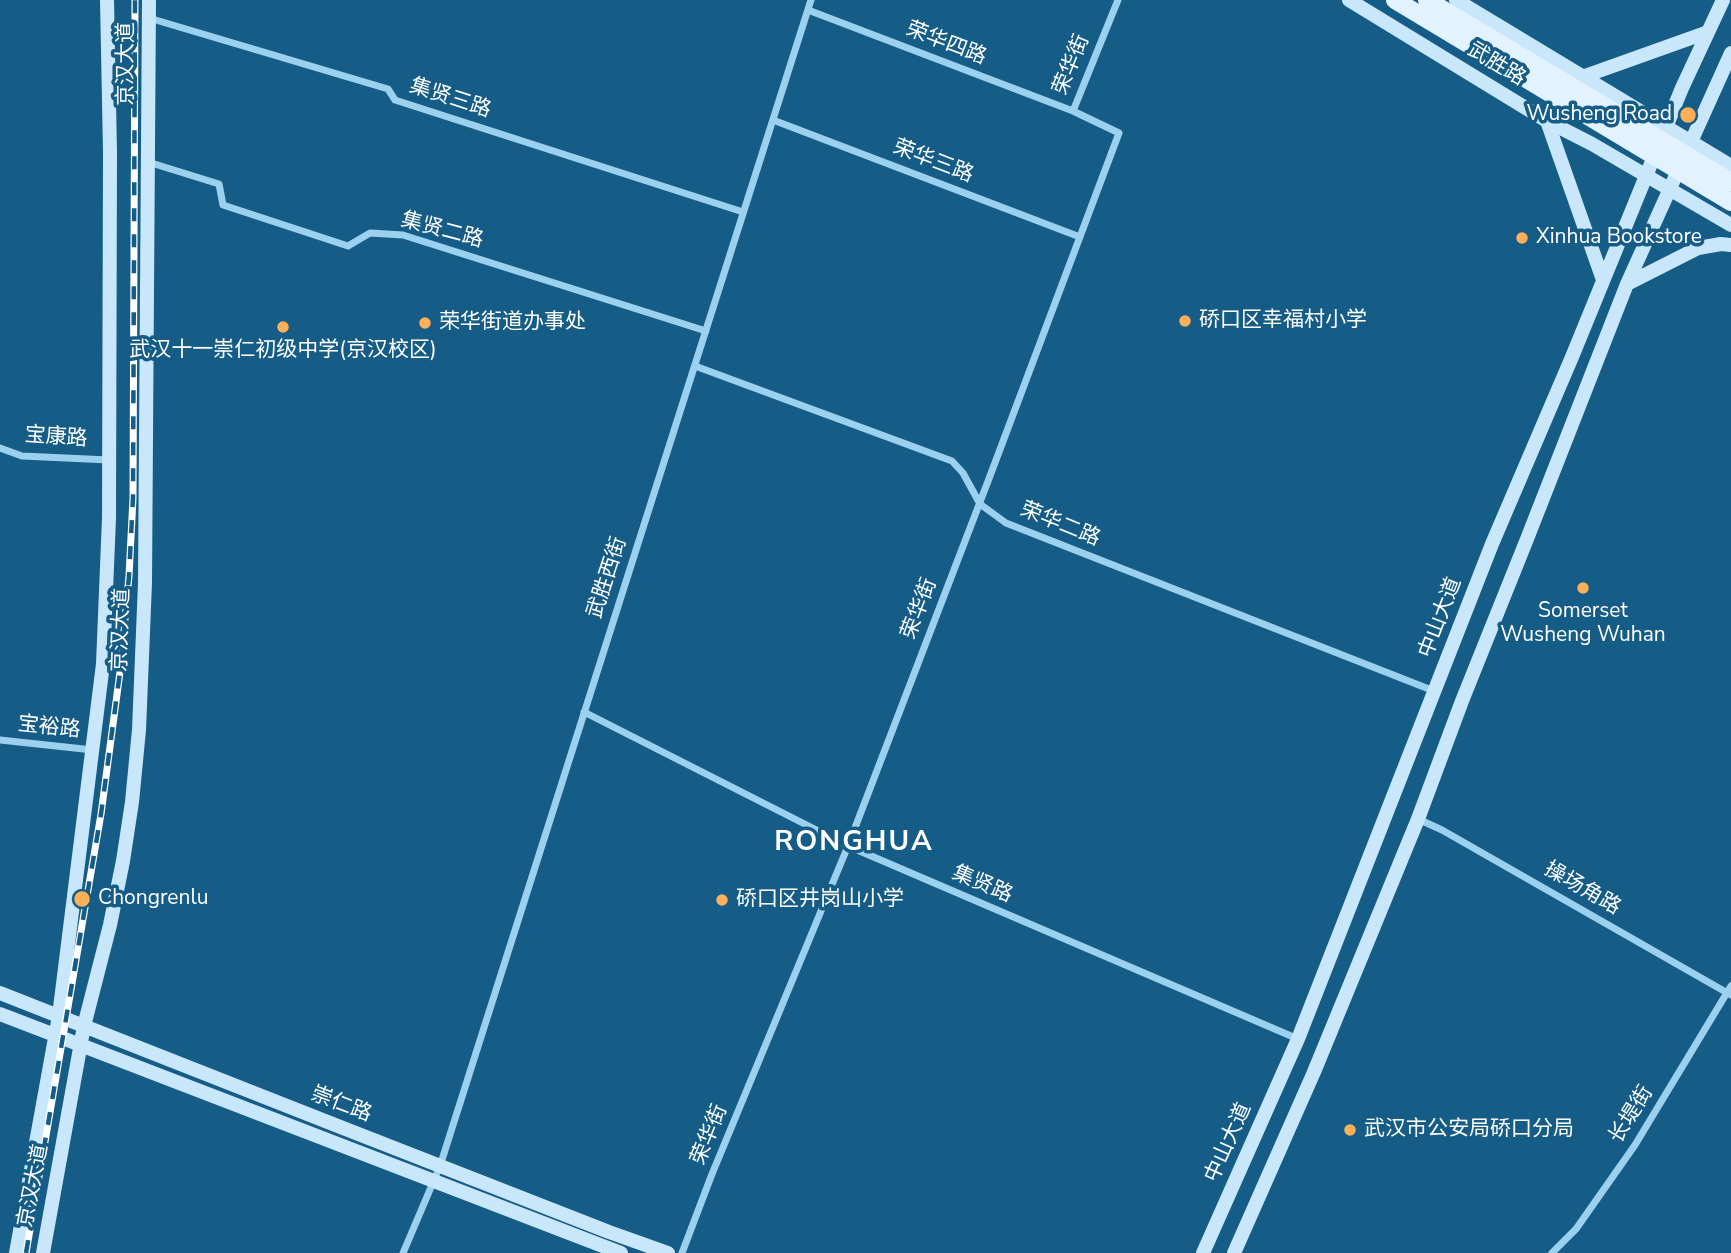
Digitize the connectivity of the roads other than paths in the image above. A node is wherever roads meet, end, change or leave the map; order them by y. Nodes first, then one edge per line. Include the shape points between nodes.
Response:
1 (107, 0) edge
2 (149, 0) edge
3 (811, 0) edge
4 (1118, 0) edge
5 (1349, 0) edge
6 (1395, 0) edge
7 (1427, 0) edge
8 (1457, 0) edge
9 (1723, 0) edge
10 (808, 10) junction
11 (148, 18) junction
12 (1708, 32) junction
13 (1731, 56) edge
14 (1582, 76) junction
15 (1073, 111) junction
16 (773, 120) junction
17 (1547, 121) junction
18 (1666, 128) junction
19 (1690, 142) junction
20 (148, 162) junction
21 (1731, 166) edge
22 (1646, 176) junction
23 (1731, 182) edge
24 (1670, 189) junction
25 (1731, 202) edge
26 (744, 212) junction
27 (1731, 225) edge
28 (1080, 237) junction
29 (1731, 245) edge
30 (1603, 280) junction
31 (1627, 284) junction
32 (706, 331) junction
33 (695, 366) junction
34 (0, 448) edge
35 (109, 460) junction
36 (980, 503) junction
37 (1435, 691) junction
38 (584, 712) junction
39 (0, 740) edge
40 (93, 750) junction
41 (1418, 819) junction
42 (848, 846) junction
43 (1730, 991) edge
44 (0, 993) edge
45 (0, 1014) edge
46 (59, 1016) junction
47 (84, 1026) junction
48 (56, 1035) junction
49 (1298, 1039) junction
50 (81, 1044) junction
51 (440, 1166) junction
52 (434, 1181) junction
53 (16, 1253) edge
54 (43, 1253) edge
55 (403, 1253) edge
56 (621, 1253) edge
57 (668, 1253) edge
58 (682, 1253) edge
59 (1203, 1253) edge
60 (1234, 1253) edge
61 (1552, 1253) edge

1 - 35 main road, 京汉大道
2 - 11 main road, 京汉大道
3 - 10 street, 武胜西街
4 - 15 street, 荣华街
5 - 17 main road, 武胜路
6 - 25 main road, bridge
7 - 23 main road, bridge
8 - 14 main road, 武胜路
9 - 12 main road, 中山大道
10 - 15 street, 荣华四路
10 - 16 street, 武胜西街
11 - 20 main road, 京汉大道
11 - 26 street, 集贤三路 via 388,89 395,100
12 - 14 main road
12 - 18 main road, 中山大道
13 - 19 main road
14 - 18 main road, 武胜路
15 - 28 street, 荣华街 via 1119,133
16 - 26 street, 武胜西街
16 - 28 street, 荣华三路
17 - 22 main road, 武胜路
17 - 30 main road
18 - 19 main road, 武胜路
18 - 22 main road, 中山大道
19 - 21 main road, 武胜路
19 - 24 main road
20 - 32 street, 集贤二路 via 219,184 223,205 348,246 370,233 403,235
20 - 47 main road, 京汉大道 via 145,583 139,730 123,861
22 - 24 main road, 武胜路
22 - 30 main road, 中山大道
24 - 27 main road, 武胜路
24 - 31 main road
26 - 32 street, 武胜西街
28 - 36 street, 荣华街
29 - 31 main road via 1698,248
30 - 37 main road, 中山大道
31 - 41 main road
32 - 33 street, 武胜西街
33 - 36 street, 荣华二路 via 952,461
33 - 38 street, 武胜西街
34 - 35 street, 宝康路 via 22,456
35 - 40 main road, 京汉大道 via 103,664
36 - 37 street, 荣华二路 via 1006,523
36 - 42 street, 荣华街
37 - 49 main road, 中山大道
38 - 42 street, 集贤路
38 - 51 street, 武胜西街
39 - 40 street, 宝裕路
40 - 46 main road, 京汉大道
41 - 43 street, 操场角路
41 - 60 main road
42 - 49 street, 集贤路
42 - 58 street, 荣华街
43 - 61 street, 长堤街 via 1635,1145 1576,1229
44 - 46 main road, 崇仁路
45 - 48 main road, 崇仁路
46 - 47 main road, 崇仁路
46 - 48 main road, 京汉大道
47 - 50 main road, 京汉大道
47 - 51 main road, 崇仁路
48 - 50 main road, 崇仁路
48 - 53 main road, 京汉大道
49 - 59 main road, 中山大道
50 - 52 main road, 崇仁路
50 - 54 main road, 京汉大道
51 - 52 street, 武胜西街
51 - 57 main road, 崇仁路
52 - 55 street, 武胜西街
52 - 56 main road, 崇仁路

